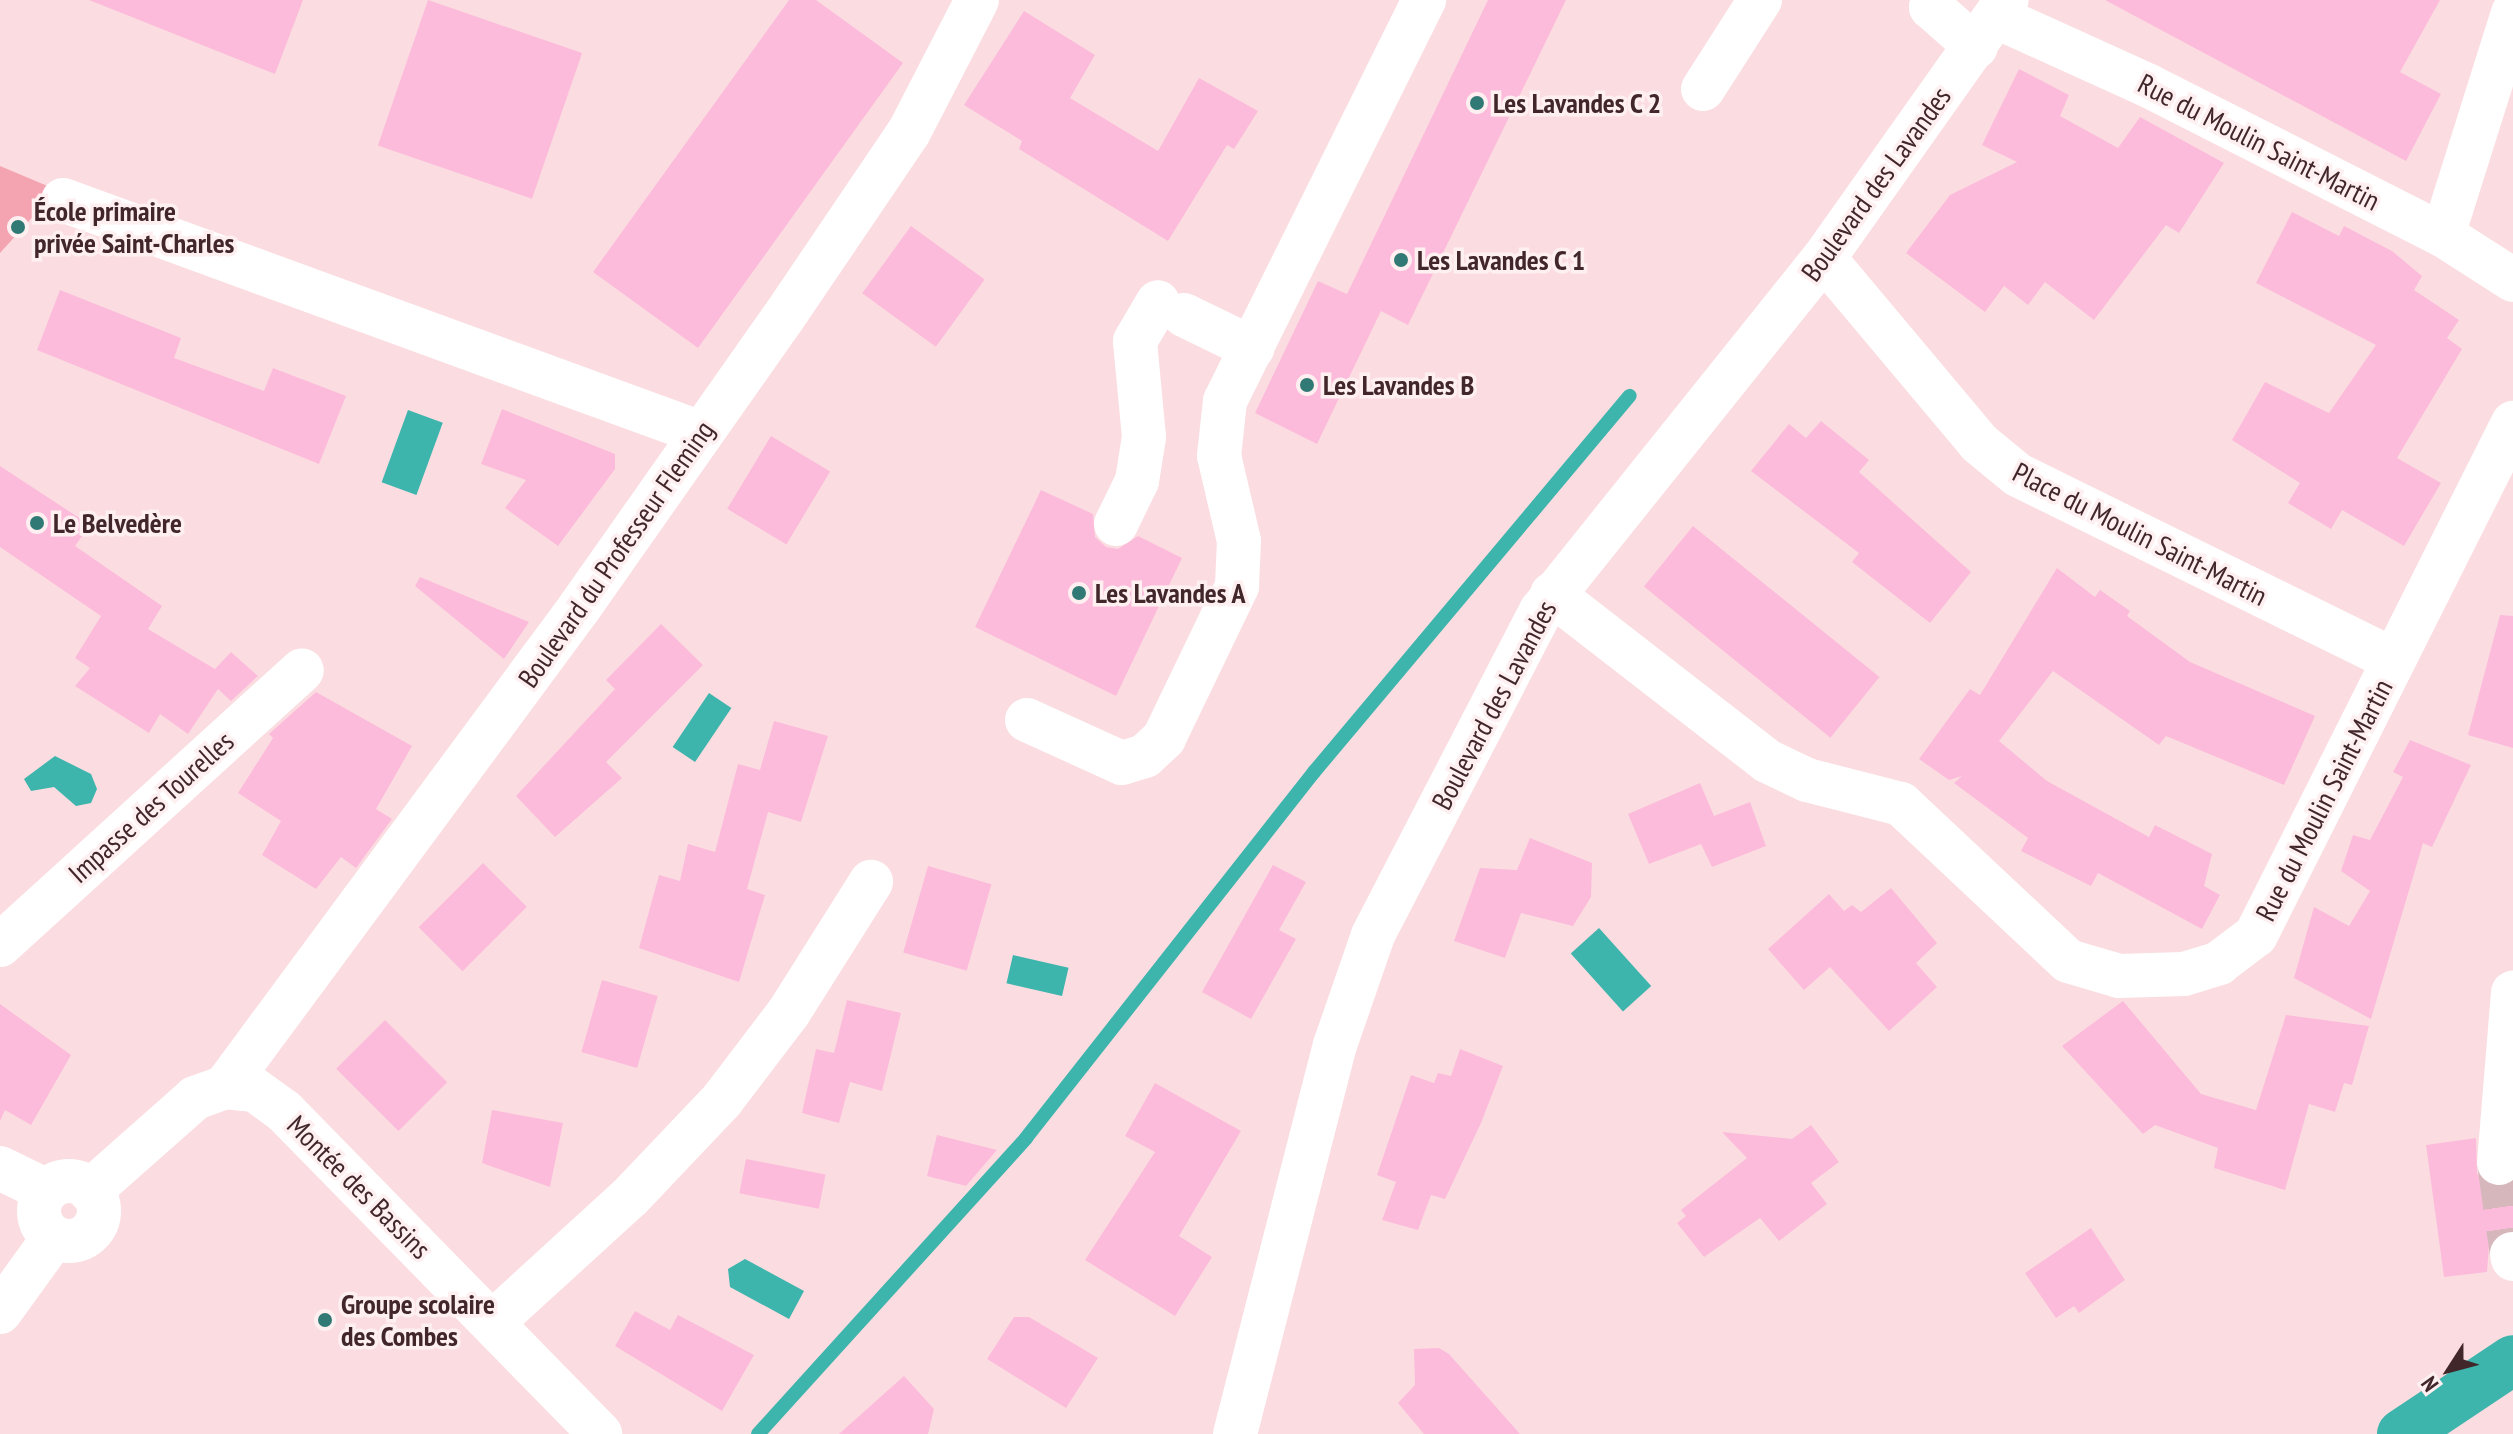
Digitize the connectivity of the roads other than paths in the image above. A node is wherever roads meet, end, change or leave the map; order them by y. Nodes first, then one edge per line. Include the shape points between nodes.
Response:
1 (977, 0) edge
2 (1424, 0) edge
3 (1760, 0) edge
4 (1934, 0) edge
5 (2513, 13) edge
6 (1993, 22) edge
7 (1703, 89) dead end
8 (63, 200) dead end
9 (2443, 235) junction
10 (1824, 258) junction
11 (2513, 280) edge
12 (1252, 348) junction
13 (2513, 423) edge
14 (701, 433) junction
15 (1116, 524) dead end
16 (1552, 594) junction
17 (2394, 660) junction
18 (302, 670) dead end
19 (1027, 720) dead end
20 (871, 882) dead end
21 (0, 945) edge
22 (2513, 993) edge
23 (225, 1087) junction
24 (2499, 1163) tunnel mouth
25 (0, 1168) edge
26 (47, 1191) junction
27 (90, 1191) junction
28 (54, 1237) junction
29 (0, 1312) edge
30 (493, 1322) junction
31 (600, 1434) edge
32 (1235, 1434) edge

1 - 14 street, Boulevard du Professeur Fleming via 909,132
2 - 12 street
3 - 7 street
4 - 6 street, Rue du Moulin Saint-Martin via 1931,7
5 - 9 street
6 - 9 street, Rue du Moulin Saint-Martin
6 - 10 street, Boulevard des Lavandes
8 - 14 street
9 - 11 street, Rue du Moulin Saint-Martin
10 - 16 street, Boulevard des Lavandes
10 - 17 street, Place du Moulin Saint-Martin via 1979,443 2018,475
12 - 15 street via 1171,308 1135,341 1144,437 1137,481
12 - 19 street via 1225,401 1219,436 1239,541 1237,586 1164,738 1145,756 1122,763
13 - 17 street, Rue du Moulin Saint-Martin
14 - 23 street, Boulevard du Professeur Fleming via 566,627
16 - 17 street, Rue du Moulin Saint-Martin via 1753,752 1797,777 1893,798 2068,961 2128,976 2199,971 2256,935
16 - 32 street, Boulevard des Lavandes via 1373,935 1335,1045
18 - 21 street, Impasse des Tourelles
20 - 30 street via 728,1093 630,1197
22 - 24 street
23 - 27 street via 182,1106
23 - 30 street, Montée des Bassins via 255,1090 284,1111
25 - 26 street
26 - 27 street via 74,1181
26 - 28 street via 40,1215
27 - 28 street via 98,1207 95,1226 81,1239
28 - 29 street
30 - 31 street, Montée des Bassins

